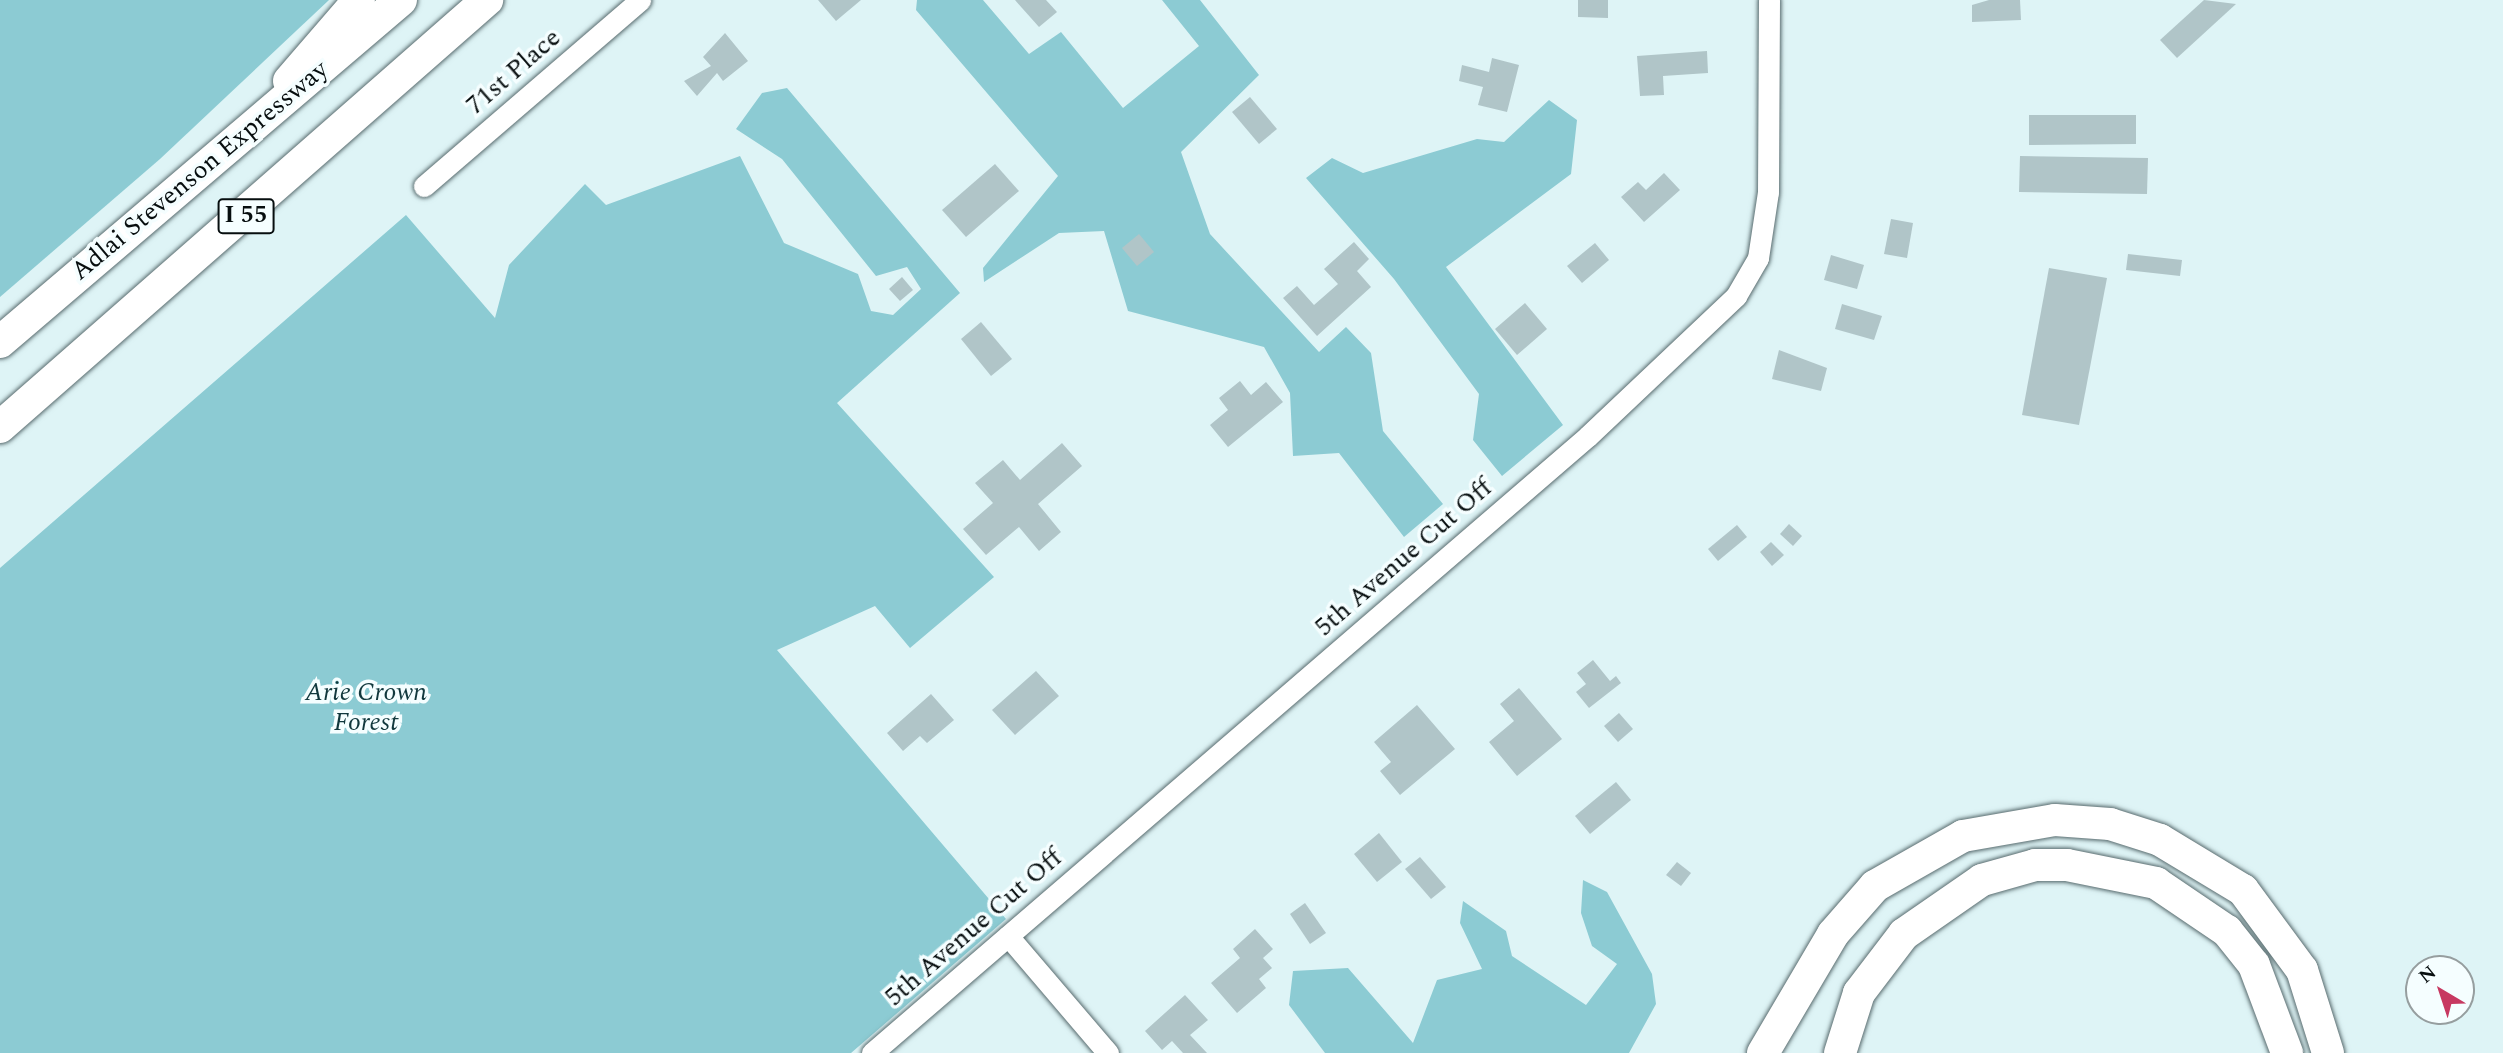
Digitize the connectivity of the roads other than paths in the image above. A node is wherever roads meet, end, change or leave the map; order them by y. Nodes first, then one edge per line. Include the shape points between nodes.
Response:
1 (359, 0) edge
2 (401, 0) edge
3 (487, 0) edge
4 (640, 0) edge
5 (1769, 0) edge
6 (266, 114) junction
7 (424, 186) dead end
8 (0, 342) edge
9 (0, 427) edge
10 (1008, 936) junction
11 (872, 1053) edge
12 (1108, 1053) edge
13 (1763, 1053) edge
14 (1840, 1053) edge
15 (2287, 1053) edge
16 (2328, 1053) edge

1 - 6 highway via 313,46
2 - 6 highway, Adlai Stevenson Expressway / I 55
3 - 9 highway, I 55
4 - 7 street, 71st Place
5 - 10 street, 5th Avenue Cut Off via 1768,192 1758,258 1736,296 1588,436
6 - 8 highway, Adlai Stevenson Expressway / I 55
10 - 11 street, 5th Avenue Cut Off
10 - 12 street
13 - 16 highway via 1833,934 1875,886 1964,836 2055,820 2109,824 2160,840 2243,890 2302,971
14 - 15 highway via 1859,993 1904,934 1982,880 2035,865 2111,870 2193,903 2227,931 2254,965

